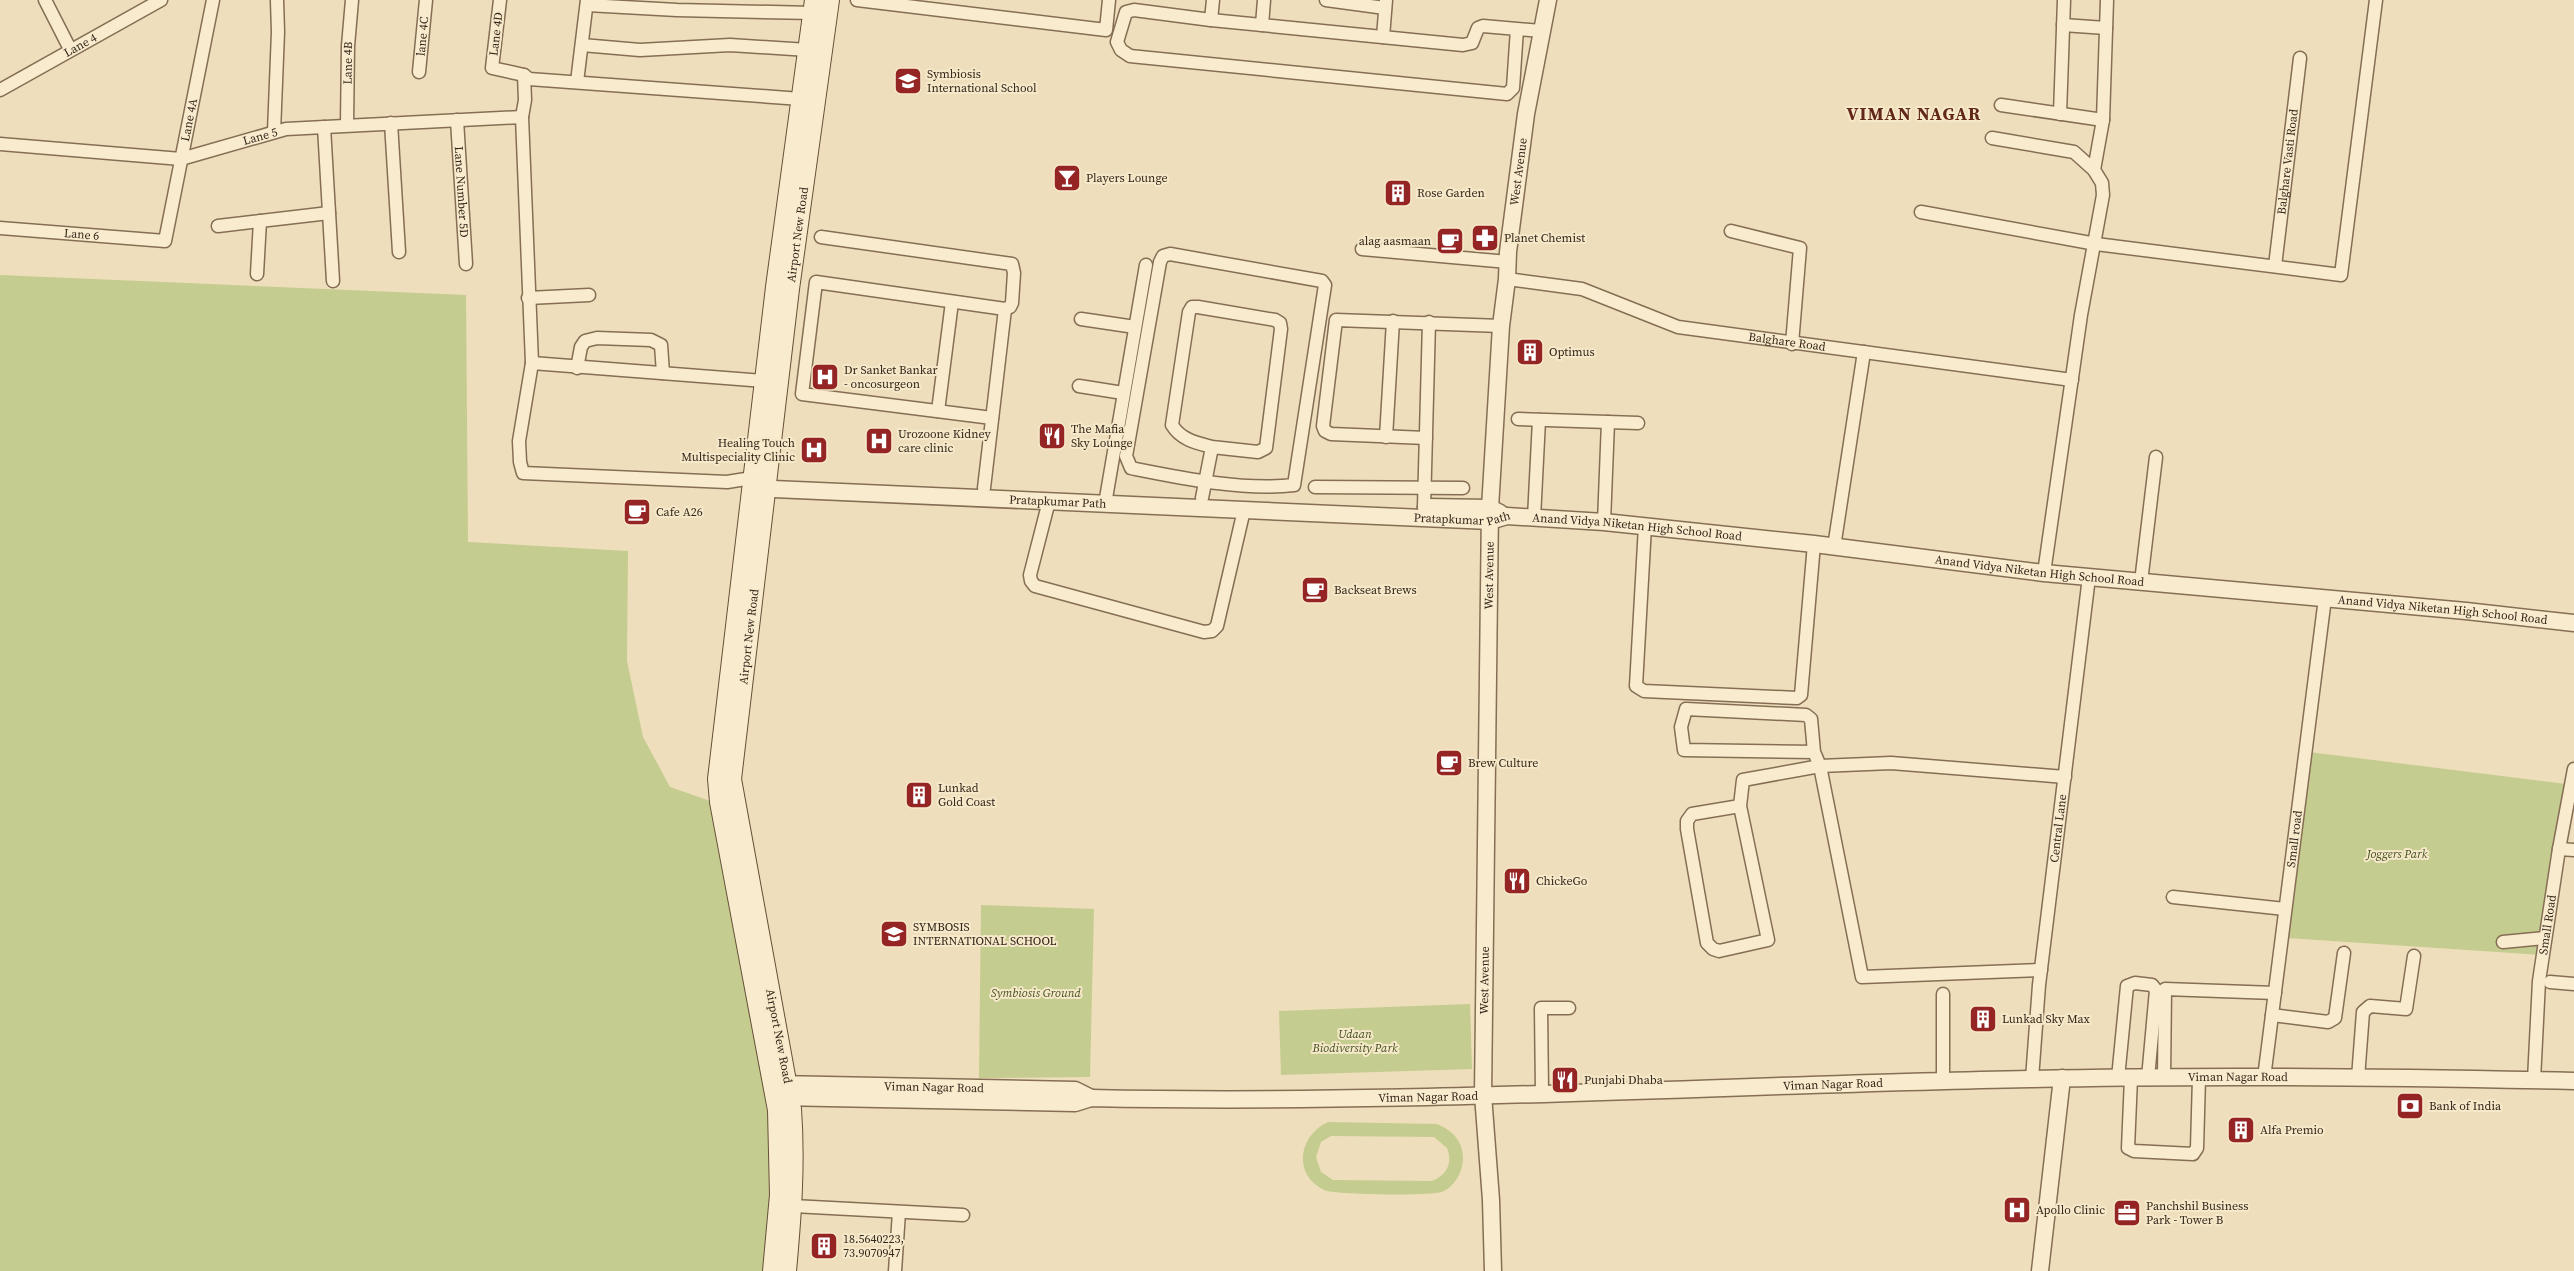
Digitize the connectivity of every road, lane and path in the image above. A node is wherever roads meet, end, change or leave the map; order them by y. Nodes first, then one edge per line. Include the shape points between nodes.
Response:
1 (46, 0) edge
2 (162, 0) edge
3 (213, 0) edge
4 (277, 0) edge
5 (352, 0) edge
6 (426, 0) edge
7 (500, 0) edge
8 (830, 0) edge
9 (857, 0) edge
10 (1109, 0) edge
11 (1213, 0) edge
12 (1264, 0) edge
13 (1326, 0) edge
14 (1548, 0) edge
15 (2064, 0) edge
16 (2107, 0) edge
17 (2376, 0) edge
18 (587, 2) edge
19 (1386, 4) edge
20 (814, 6) edge
21 (1211, 20) junction
22 (1262, 25) junction
23 (2063, 25) junction
24 (2106, 28) junction
25 (1517, 29) junction
26 (1106, 30) junction
27 (1541, 31) junction
28 (1383, 37) junction
29 (1117, 38) junction
30 (582, 45) junction
31 (70, 49) junction
32 (808, 50) junction
33 (2300, 58) dead end
34 (419, 72) dead end
35 (524, 75) junction
36 (577, 82) junction
37 (0, 90) edge
38 (801, 99) junction
39 (2001, 105) dead end
40 (2060, 114) junction
41 (522, 116) junction
42 (457, 120) junction
43 (2103, 120) junction
44 (391, 123) junction
45 (347, 125) junction
46 (324, 127) junction
47 (274, 132) junction
48 (1992, 138) dead end
49 (0, 144) edge
50 (181, 159) junction
51 (2094, 170) junction
52 (1921, 212) dead end
53 (329, 213) junction
54 (260, 221) junction
55 (218, 226) dead end
56 (0, 228) edge
57 (1731, 231) dead end
58 (821, 237) dead end
59 (165, 241) joint
60 (2096, 244) junction
61 (1362, 249) dead end
62 (399, 252) dead end
63 (1508, 262) junction
64 (466, 264) dead end
65 (1146, 266) dead end
66 (2275, 266) junction
67 (257, 274) dead end
68 (1507, 279) junction
69 (333, 281) dead end
70 (589, 295) dead end
71 (528, 298) junction
72 (952, 302) junction
73 (1005, 309) junction
74 (1081, 318) dead end
75 (1393, 321) junction
76 (1429, 322) junction
77 (1135, 326) junction
78 (1501, 326) junction
79 (1792, 344) junction
80 (1864, 352) junction
81 (532, 363) junction
82 (577, 368) junction
83 (663, 373) junction
84 (765, 380) junction
85 (2072, 380) junction
86 (1079, 386) dead end
87 (1123, 393) junction
88 (938, 411) junction
89 (992, 418) junction
90 (1518, 419) dead end
91 (1539, 420) junction
92 (1608, 422) junction
93 (1638, 423) dead end
94 (1386, 437) junction
95 (1426, 438) junction
96 (1212, 447) junction
97 (2156, 457) dead end
98 (1205, 480) junction
99 (759, 483) junction
100 (984, 488) junction
101 (1315, 488) dead end
102 (1425, 488) junction
103 (1463, 488) dead end
104 (952, 492) junction
105 (1202, 498) junction
106 (1106, 499) junction
107 (1050, 501) junction
108 (1296, 508) junction
109 (1424, 508) junction
110 (1244, 510) junction
111 (1490, 515) junction
112 (1507, 516) joint
113 (1534, 518) junction
114 (1604, 522) junction
115 (1645, 526) junction
116 (1814, 544) junction
117 (1834, 547) junction
118 (2044, 573) junction
119 (2089, 577) junction
120 (2141, 582) junction
121 (2325, 598) junction
122 (2574, 623) edge
123 (1814, 752) junction
124 (1820, 766) junction
125 (2574, 769) edge
126 (2065, 777) junction
127 (1740, 806) junction
128 (2559, 849) junction
129 (2574, 850) edge
130 (2173, 897) dead end
131 (2285, 909) junction
132 (2545, 938) junction
133 (2503, 942) dead end
134 (2344, 953) dead end
135 (2414, 956) dead end
136 (2041, 970) junction
137 (2550, 982) dead end
138 (2574, 984) edge
139 (2275, 993) junction
140 (1943, 994) dead end
141 (1569, 1008) dead end
142 (2272, 1015) junction
143 (2062, 1078) junction
144 (2124, 1078) junction
145 (2156, 1078) junction
146 (2199, 1078) junction
147 (2264, 1078) junction
148 (2358, 1078) junction
149 (2032, 1079) junction
150 (2534, 1080) junction
151 (1943, 1081) junction
152 (2574, 1081) edge
153 (782, 1091) junction
154 (1542, 1093) junction
155 (1483, 1095) junction
156 (793, 1206) junction
157 (899, 1212) junction
158 (963, 1215) dead end
159 (772, 1271) edge
160 (787, 1271) edge
161 (895, 1271) edge
162 (1493, 1271) edge
163 (2040, 1271) edge

1 - 31 street
2 - 31 street, Lane 4
3 - 50 street, Lane 4A
4 - 47 street
5 - 45 street, Lane 4B
6 - 34 street, lane 4C
7 - 35 street, Lane 4D via 492,68
8 - 99 main road, Airport New Road
9 - 26 street
10 - 26 street
11 - 21 street
12 - 22 street
13 - 19 street
14 - 27 street, West Avenue
15 - 23 street
16 - 24 street
17 - 66 street via 2340,275
18 - 20 street via 677,10
18 - 30 street
19 - 28 street
20 - 32 main road, Airport New Road
21 - 22 street
21 - 29 street via 1134,10 1126,12
22 - 28 street
23 - 24 street
23 - 40 street
24 - 43 street
25 - 27 street
25 - 28 street via 1480,26 1469,45
25 - 29 street via 1513,88 1507,94 1130,56 1121,50
26 - 29 street via 1112,38
27 - 63 street, West Avenue via 1526,114
30 - 32 street via 640,50 730,45
30 - 36 street
31 - 37 street, Lane 4
32 - 38 main road, Airport New Road
33 - 66 street, Balghare Vasti Road
35 - 36 street via 529,79
35 - 41 street
36 - 38 street
38 - 84 main road, Airport New Road
39 - 40 street
40 - 43 street
41 - 42 street, Lane 5
41 - 71 street
42 - 44 street, Lane 5
42 - 64 street, Lane Number 5D
43 - 51 street
44 - 45 street, Lane 5
44 - 62 street
45 - 46 street, Lane 5
46 - 47 street, Lane 5
46 - 53 street
47 - 50 street, Lane 5
48 - 51 street via 2074,152
49 - 50 street, Lane 5
50 - 59 street, Lane 4A
51 - 60 street via 2102,183 2103,195
52 - 60 street
53 - 54 street
53 - 69 street
54 - 55 street
54 - 67 street
56 - 59 street, Lane 6
57 - 79 street via 1800,248
58 - 73 street via 1012,264 1012,303
60 - 66 street
60 - 85 street
61 - 63 street
63 - 68 street, West Avenue
65 - 77 street
68 - 78 street, West Avenue
68 - 79 street, Balghare Road via 1582,289 1678,326
70 - 71 street
71 - 81 street
72 - 73 street
72 - 88 street
72 - 88 street via 816,282 810,328 802,394
73 - 89 street
74 - 77 street
75 - 76 street
75 - 94 street
75 - 94 street via 1336,320 1323,426 1331,434
76 - 78 street
76 - 95 street
77 - 87 street
78 - 111 street, West Avenue
79 - 80 street, Balghare Road
80 - 85 street, Balghare Road
80 - 117 street
81 - 82 street
81 - 99 street via 519,441 523,473
82 - 83 street
82 - 83 street via 581,346 591,339 651,340 661,345
83 - 84 street
84 - 99 main road, Airport New Road
85 - 118 street
86 - 87 street
87 - 106 street
88 - 89 street
89 - 100 street
90 - 91 street
91 - 92 street
91 - 113 street
92 - 93 street
92 - 114 street
94 - 95 street
95 - 102 street
96 - 96 street via 1191,441 1177,433 1172,425 1189,312 1198,306 1275,320 1281,329 1266,448 1258,452
96 - 98 street
97 - 120 street
98 - 98 street via 1274,488 1294,485 1326,292 1322,281 1170,254 1163,256 1126,456 1131,468
98 - 105 street
99 - 104 street, Pratapkumar Path
99 - 153 main road, Airport New Road via 732,790
100 - 104 street, Pratapkumar Path
100 - 106 street, Pratapkumar Path
101 - 102 street
102 - 103 street
102 - 109 street
104 - 107 street, Pratapkumar Path
105 - 106 street, Pratapkumar Path
105 - 108 street, Pratapkumar Path
106 - 107 street, Pratapkumar Path
106 - 110 street, Pratapkumar Path
107 - 110 street via 1030,575 1035,586 1204,632 1217,626
108 - 109 street, Pratapkumar Path
108 - 110 street, Pratapkumar Path
108 - 111 street, Pratapkumar Path
109 - 111 street, Pratapkumar Path
111 - 112 street, Pratapkumar Path
111 - 155 street, West Avenue
112 - 113 street, Anand Vidya Niketan High School Road
113 - 114 street, Anand Vidya Niketan High School Road
114 - 115 street, Anand Vidya Niketan High School Road
115 - 116 street, Anand Vidya Niketan High School Road
115 - 116 street via 1636,686 1644,691 1797,698 1801,695
116 - 117 street, Anand Vidya Niketan High School Road
117 - 118 street, Anand Vidya Niketan High School Road
118 - 119 street, Anand Vidya Niketan High School Road
119 - 120 street, Anand Vidya Niketan High School Road
119 - 126 street, Central Lane
120 - 121 street, Anand Vidya Niketan High School Road
121 - 122 street, Anand Vidya Niketan High School Road
121 - 131 street, Small road
123 - 123 street via 1812,719 1806,715 1686,709 1681,728 1684,750
123 - 124 street
124 - 126 street via 1891,763
124 - 127 street via 1743,780
124 - 136 street via 1862,976
125 - 128 street, Small Road
126 - 136 street, Central Lane
127 - 127 street via 1692,814 1687,821 1707,942 1719,951 1768,940
128 - 129 street
128 - 132 street, Small Road
130 - 131 street
131 - 139 street, Small road
132 - 133 street
132 - 150 street, Small Road via 2539,981
134 - 142 street via 2335,1018 2328,1022
135 - 148 street via 2406,1009 2370,1006 2363,1012
136 - 149 street, Central Lane
137 - 138 street
139 - 142 street, Small road
139 - 145 street via 2165,989
140 - 151 street
141 - 154 street via 1541,1008
142 - 147 street, Small road
143 - 144 street, Viman Nagar Road
143 - 149 street, Viman Nagar Road
143 - 163 street
144 - 145 street, Viman Nagar Road
144 - 145 street via 2127,986 2135,983 2152,984 2156,990
144 - 146 street via 2128,1148 2193,1154 2197,1148
145 - 146 street, Viman Nagar Road
146 - 147 street, Viman Nagar Road
147 - 148 street, Viman Nagar Road
148 - 150 street, Viman Nagar Road
149 - 151 street, Viman Nagar Road
150 - 152 street, Viman Nagar Road
151 - 154 street, Viman Nagar Road
153 - 155 street, Viman Nagar Road via 1075,1090 1091,1098 1204,1100
153 - 156 main road, Airport New Road via 795,1144
153 - 159 main road, Airport New Road via 779,1195
154 - 155 street, Viman Nagar Road
155 - 162 street, West Avenue
156 - 157 street
156 - 160 main road, Airport New Road
157 - 158 street
157 - 161 street

